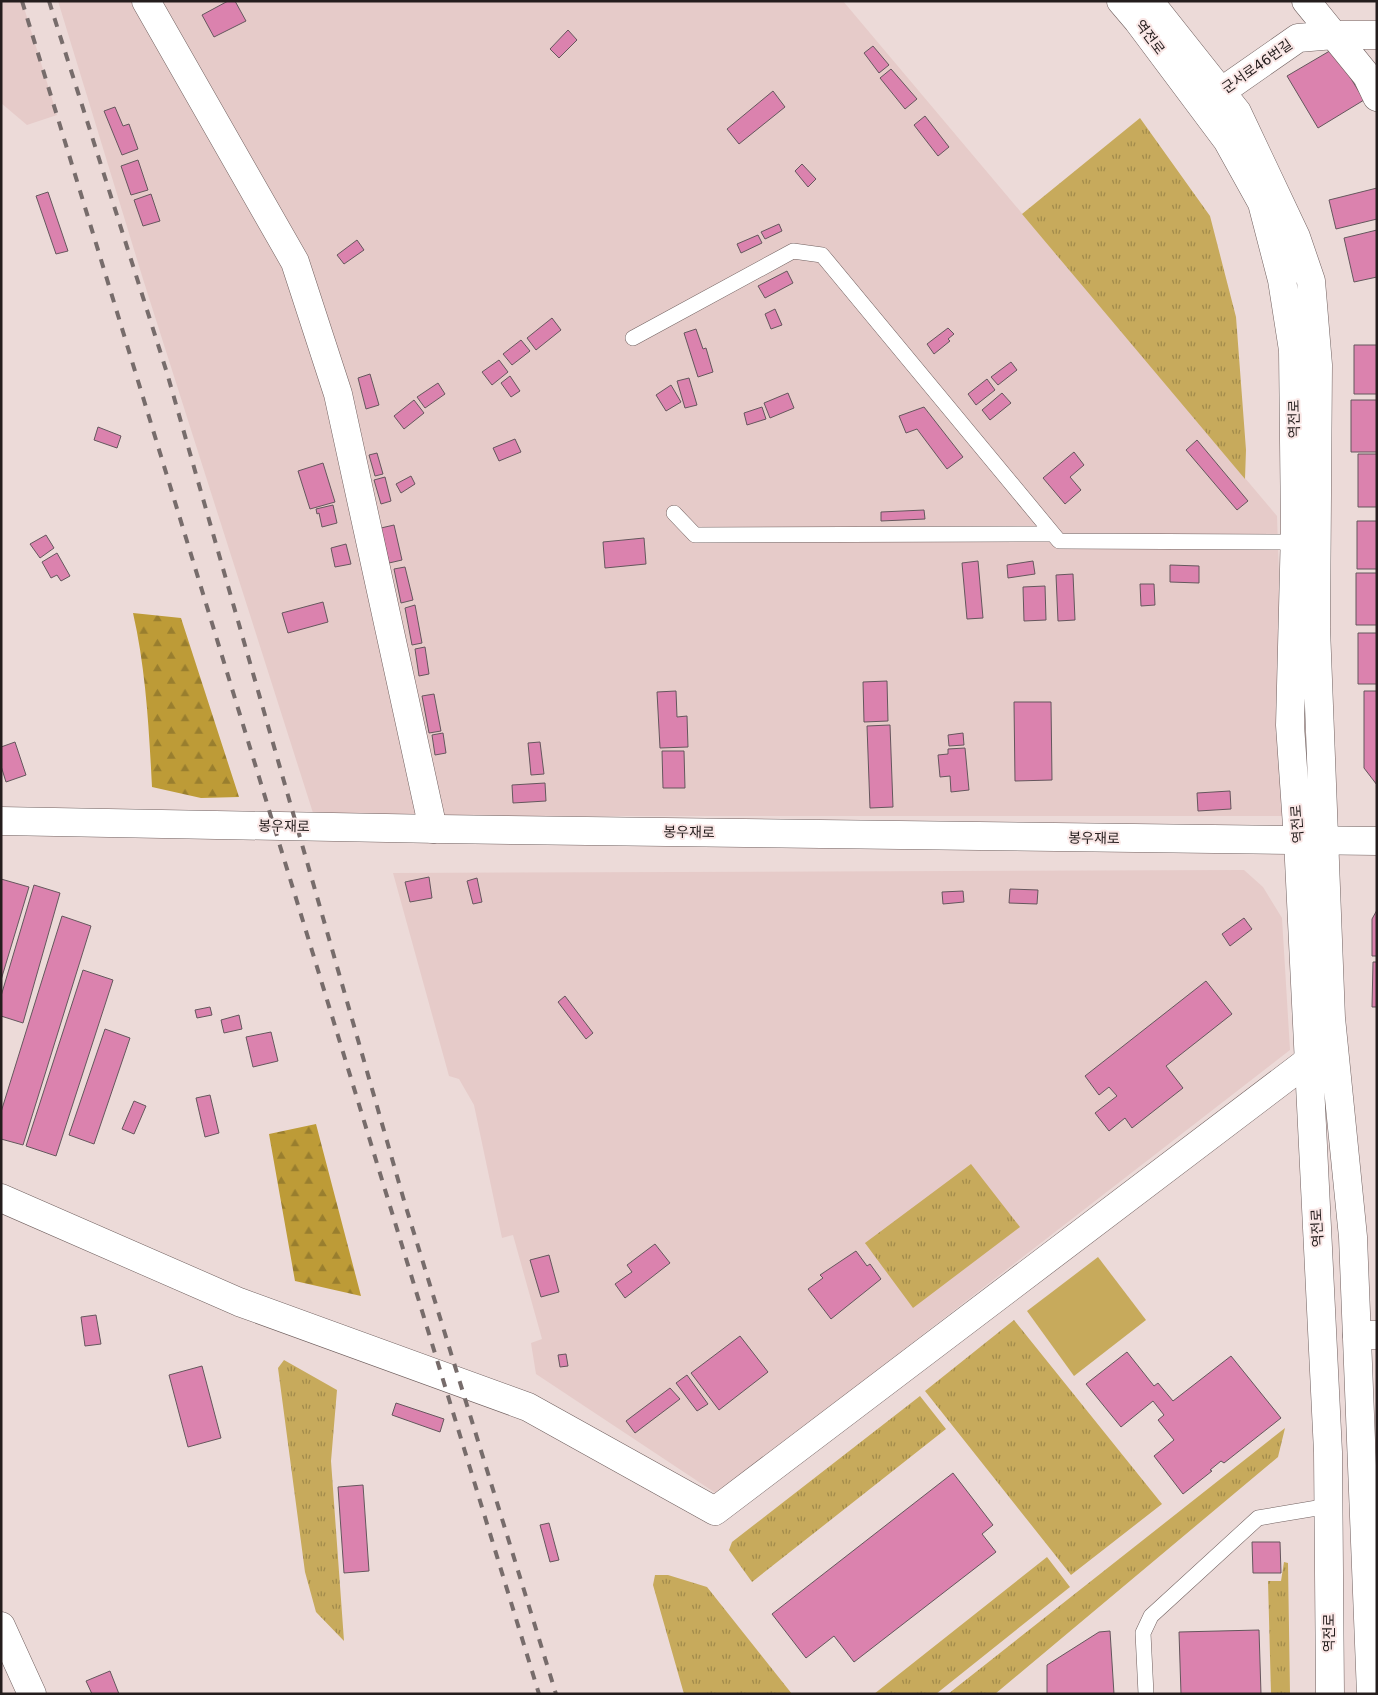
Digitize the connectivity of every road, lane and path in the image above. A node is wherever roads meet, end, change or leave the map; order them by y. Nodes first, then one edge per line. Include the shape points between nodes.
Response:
1 (146, 1) edge
2 (1121, 1) edge
3 (1149, 1) edge
4 (1306, 1) edge
5 (1334, 35) junction
6 (1377, 35) edge
7 (1377, 97) edge
8 (1211, 99) junction
9 (633, 338) dead end
10 (674, 513) dead end
11 (1053, 534) junction
12 (1294, 542) junction
13 (1, 820) edge
14 (433, 829) junction
15 (1298, 840) junction
16 (1325, 841) junction
17 (1377, 841) edge
18 (1308, 1061) junction
19 (1, 1198) edge
20 (1367, 1335) edge
21 (1328, 1506) junction
22 (1, 1626) edge
23 (32, 1694) edge
24 (1146, 1694) edge
25 (1330, 1694) edge
26 (1370, 1694) edge

1 - 14 street via 295,262 338,394
2 - 8 street, 역전로
3 - 8 street, 역전로
4 - 5 street
5 - 6 street, 군서로46번길
5 - 7 street via 1367,76
5 - 8 street, 군서로46번길 via 1298,38
8 - 12 street, 역전로 via 1227,140 1262,203 1282,280 1293,350
8 - 16 street, 역전로 via 1236,112 1296,237 1311,281 1318,365 1316,628
9 - 11 lane via 793,251 822,255
10 - 11 lane via 695,535
11 - 12 lane via 1059,541
12 - 15 street, 역전로 via 1290,725
13 - 14 street, 봉우재로
14 - 15 street, 봉우재로
15 - 16 street, 봉우재로
15 - 18 street, 역전로
16 - 17 street, 봉우재로
16 - 20 street, 역전로 via 1331,1018 1353,1237
18 - 19 street via 715,1511 528,1407 239,1302
18 - 21 street, 역전로
20 - 26 street, 역전로
21 - 24 lane via 1258,1518 1151,1616 1143,1632
21 - 25 street, 역전로
22 - 23 street

